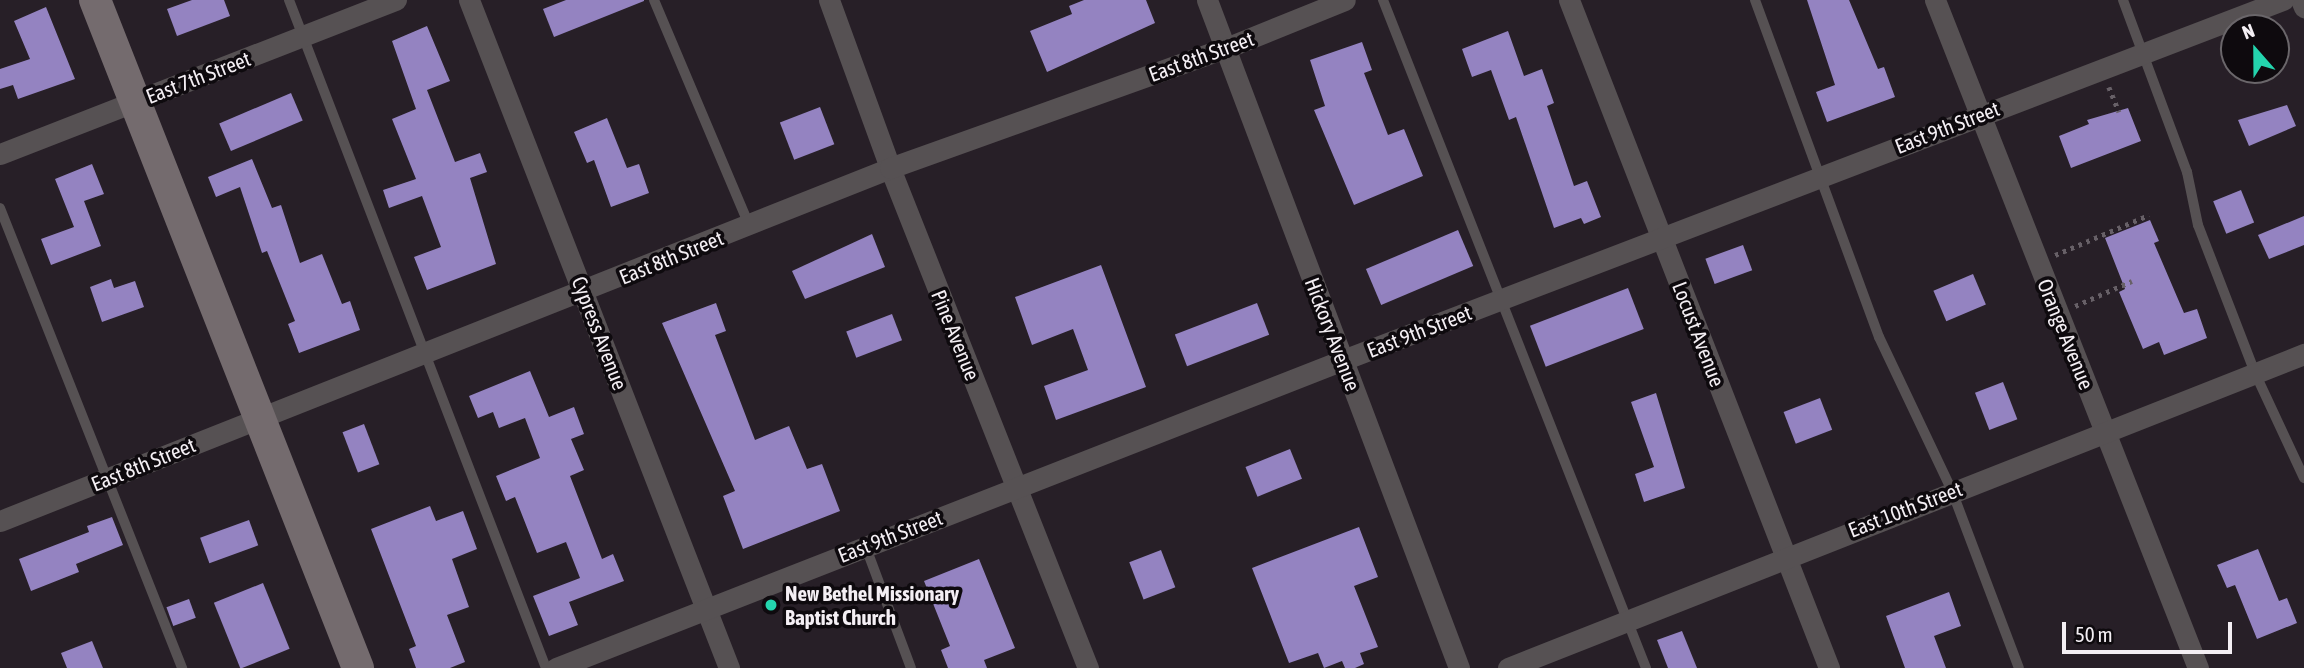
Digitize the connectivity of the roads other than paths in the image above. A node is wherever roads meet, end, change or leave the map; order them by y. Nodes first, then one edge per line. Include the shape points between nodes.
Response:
1 (95, 0) edge
2 (289, 0) edge
3 (396, 0) edge
4 (469, 0) edge
5 (654, 0) edge
6 (829, 0) edge
7 (1207, 0) edge
8 (1345, 0) edge
9 (1383, 0) edge
10 (1569, 0) edge
11 (1755, 0) edge
12 (1935, 0) edge
13 (2123, 0) edge
14 (2283, 0) edge
15 (2301, 0) edge
16 (2304, 7) edge
17 (303, 36) junction
18 (1226, 48) junction
19 (2144, 52) junction
20 (135, 101) junction
21 (1979, 114) junction
22 (0, 154) edge
23 (890, 168) junction
24 (1819, 177) junction
25 (0, 208) edge
26 (749, 225) junction
27 (1664, 239) junction
28 (585, 292) junction
29 (1501, 300) junction
30 (428, 353) junction
31 (2304, 354) edge
32 (1343, 360) junction
33 (2255, 373) junction
34 (261, 417) junction
35 (2105, 431) junction
36 (109, 478) junction
37 (2304, 478) edge
38 (1016, 486) junction
39 (1952, 491) junction
40 (0, 521) edge
41 (864, 545) junction
42 (1785, 556) junction
43 (704, 607) junction
44 (1629, 619) junction
45 (182, 668) edge
46 (358, 668) edge
47 (546, 668) edge
48 (556, 668) edge
49 (729, 668) edge
50 (911, 668) edge
51 (1088, 668) edge
52 (1459, 668) edge
53 (1508, 668) edge
54 (1646, 668) edge
55 (1829, 668) edge
56 (2019, 668) edge
57 (2198, 668) edge

1 - 20 main road
2 - 17 lane
3 - 17 street, East 7th Street
4 - 28 street, Cypress Avenue
5 - 26 lane
6 - 23 street, Pine Avenue
7 - 18 street, Hickory Avenue
8 - 18 street, East 8th Street
9 - 29 lane
10 - 27 street, Locust Avenue
11 - 24 lane
12 - 21 street, Orange Avenue
13 - 19 lane
14 - 19 street, East 9th Street
15 - 16 street
17 - 20 street, East 7th Street
17 - 30 lane via 362,198
18 - 23 street, East 8th Street
18 - 32 street, Hickory Avenue
19 - 21 street, East 9th Street
19 - 33 lane via 2187,172 2198,225
20 - 22 street, East 7th Street
20 - 34 main road
21 - 24 street, East 9th Street
21 - 35 street, Orange Avenue
23 - 26 street, East 8th Street
23 - 38 street, Pine Avenue
24 - 27 street, East 9th Street
24 - 39 lane via 1879,337
25 - 36 lane
26 - 28 street, East 8th Street
27 - 29 street, East 9th Street
27 - 42 street, Locust Avenue
28 - 30 street, East 8th Street
28 - 43 street, Cypress Avenue
29 - 32 street, East 9th Street
29 - 44 lane
30 - 34 street, East 8th Street
30 - 47 lane
31 - 33 street, East 10th Street
32 - 38 street, East 9th Street
32 - 52 street, Hickory Avenue
33 - 35 street, East 10th Street
33 - 37 lane
34 - 36 street, East 8th Street
34 - 46 main road
35 - 39 street, East 10th Street
35 - 57 street, Orange Avenue
36 - 40 street, East 8th Street
36 - 45 lane
38 - 41 street, East 9th Street
38 - 51 street, Pine Avenue
39 - 42 street, East 10th Street
39 - 56 lane
41 - 43 street, East 9th Street
41 - 50 lane
42 - 44 street, East 10th Street
42 - 55 street, Locust Avenue
43 - 48 street, East 9th Street
43 - 49 street, Cypress Avenue
44 - 53 street, East 10th Street
44 - 54 lane

